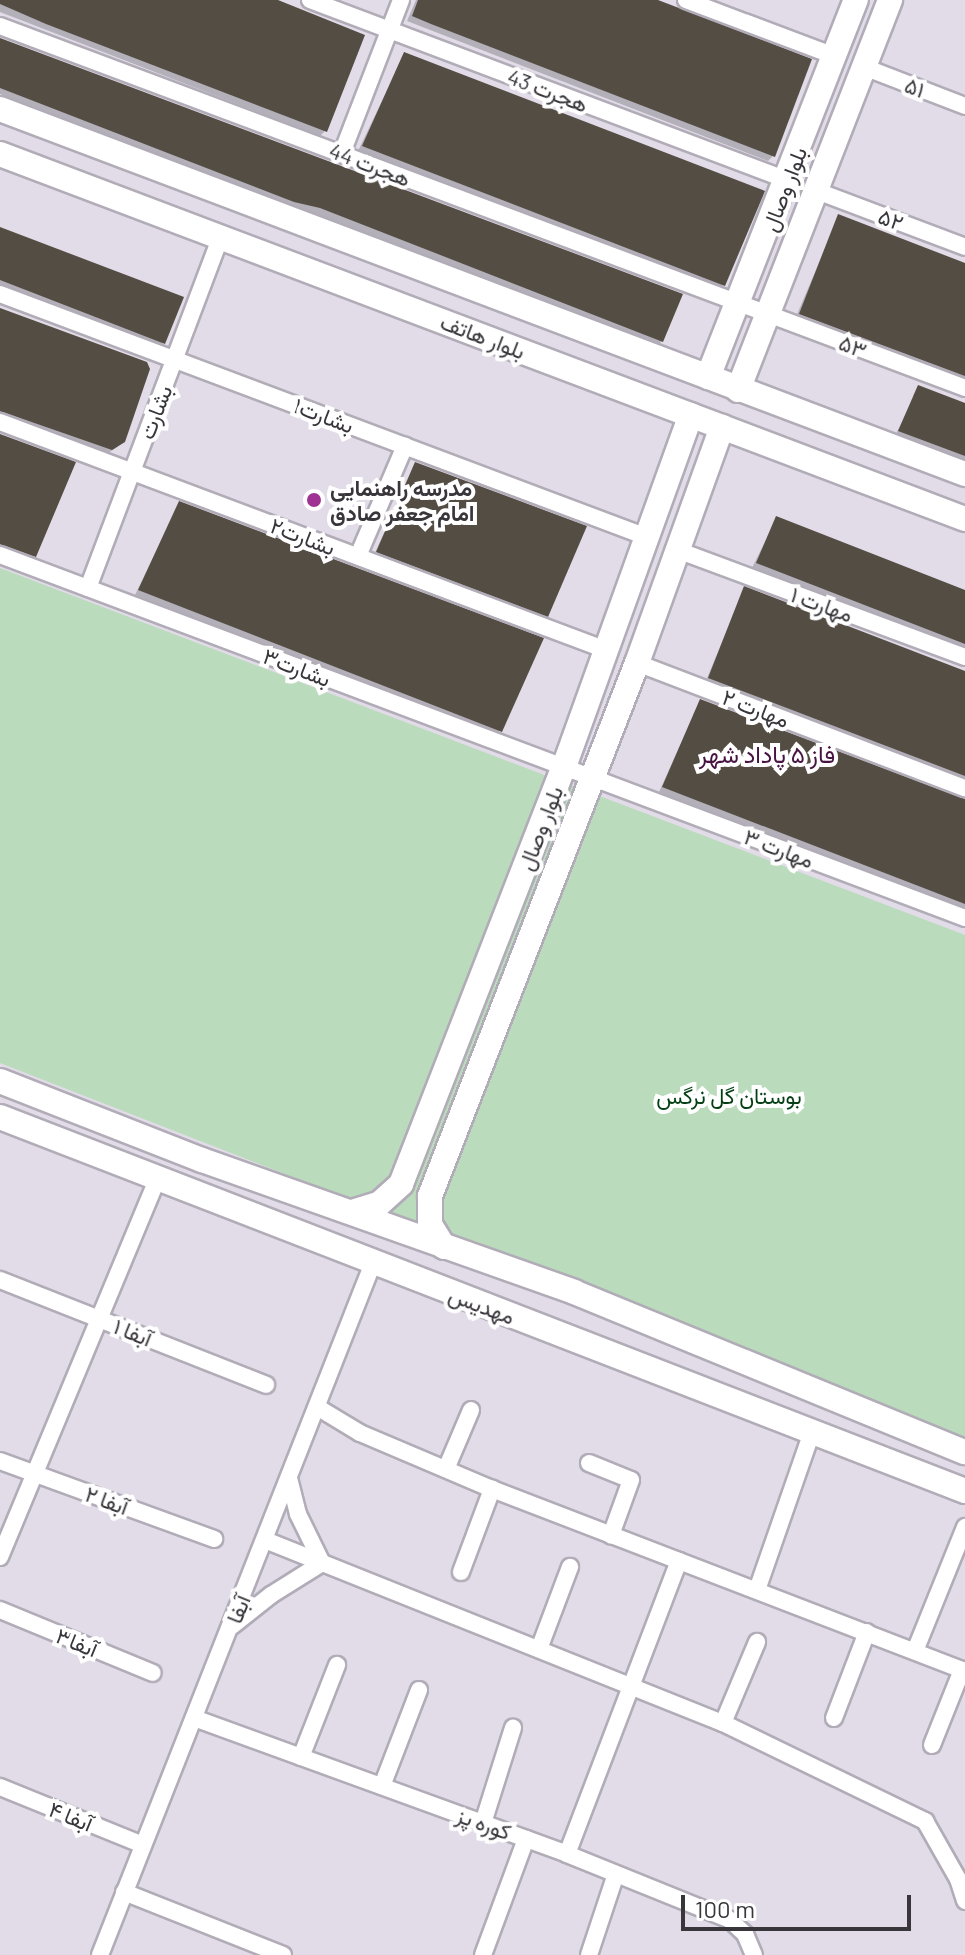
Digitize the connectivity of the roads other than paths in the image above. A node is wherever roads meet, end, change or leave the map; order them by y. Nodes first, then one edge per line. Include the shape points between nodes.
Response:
1 (310, 0) edge
2 (401, 0) edge
3 (686, 0) edge
4 (856, 0) edge
5 (890, 0) edge
6 (0, 26) edge
7 (389, 30) junction
8 (834, 56) junction
9 (864, 67) junction
10 (965, 106) edge
11 (0, 109) edge
12 (342, 153) junction
13 (0, 154) edge
14 (187, 179) junction
15 (787, 180) junction
16 (817, 191) junction
17 (173, 218) junction
18 (221, 236) junction
19 (965, 247) edge
20 (0, 294) edge
21 (740, 303) junction
22 (770, 315) junction
23 (175, 359) junction
24 (708, 377) junction
25 (965, 388) edge
26 (738, 390) junction
27 (691, 415) junction
28 (0, 422) edge
29 (722, 427) junction
30 (405, 446) junction
31 (132, 471) junction
32 (965, 474) edge
33 (965, 519) edge
34 (647, 537) junction
35 (680, 551) junction
36 (0, 555) edge
37 (358, 556) junction
38 (88, 588) junction
39 (606, 650) junction
40 (965, 657) edge
41 (637, 663) junction
42 (564, 767) junction
43 (593, 778) junction
44 (965, 788) edge
45 (965, 918) edge
46 (0, 1081) edge
47 (34, 1094) junction
48 (11, 1121) edge
49 (157, 1179) junction
50 (352, 1212) junction
51 (444, 1247) junction
52 (373, 1263) junction
53 (0, 1280) edge
54 (100, 1319) junction
55 (266, 1385) dead end
56 (317, 1407) junction
57 (471, 1410) dead end
58 (900, 1425) junction
59 (812, 1432) junction
60 (965, 1452) edge
61 (0, 1461) edge
62 (886, 1461) junction
63 (589, 1463) dead end
64 (446, 1469) junction
65 (35, 1474) junction
66 (289, 1478) junction
67 (492, 1489) junction
68 (965, 1491) edge
69 (965, 1527) edge
70 (611, 1535) junction
71 (214, 1539) dead end
72 (265, 1540) junction
73 (0, 1557) edge
74 (679, 1561) junction
75 (322, 1563) junction
76 (570, 1567) dead end
77 (461, 1572) dead end
78 (757, 1590) junction
79 (0, 1610) edge
80 (231, 1627) junction
81 (867, 1632) junction
82 (757, 1642) dead end
83 (539, 1649) junction
84 (915, 1651) junction
85 (337, 1665) dead end
86 (964, 1670) edge
87 (153, 1673) dead end
88 (631, 1686) junction
89 (419, 1690) dead end
90 (194, 1718) junction
91 (834, 1718) dead end
92 (723, 1723) junction
93 (513, 1728) dead end
94 (932, 1745) dead end
95 (301, 1757) junction
96 (382, 1786) junction
97 (0, 1787) edge
98 (483, 1823) junction
99 (526, 1839) junction
100 (143, 1845) junction
101 (567, 1854) junction
102 (616, 1874) junction
103 (962, 1878) edge
104 (124, 1892) junction
105 (965, 1901) edge
106 (100, 1955) edge
107 (283, 1955) edge
108 (483, 1955) edge
109 (589, 1955) edge
110 (754, 1955) edge

1 - 7 street, هجرت 43
2 - 7 street
3 - 8 street
4 - 8 street, بلوار وصال
5 - 9 street, بلوار وصال
6 - 12 street, هجرت 44
7 - 12 street
7 - 15 street, هجرت 43
8 - 15 street, بلوار وصال
9 - 10 street, ۵۱
9 - 16 street, بلوار وصال
11 - 14 street, بلوار هاتف
12 - 21 street, هجرت 44
13 - 17 street, بلوار هاتف
14 - 17 street
14 - 24 street, بلوار هاتف
15 - 21 street, بلوار وصال
16 - 19 street, ۵۲
16 - 22 street, بلوار وصال
17 - 18 street, بلوار هاتف
18 - 23 street, بشارت
18 - 27 street, بلوار هاتف
20 - 23 street, بشارت۱
21 - 22 street, ۵۳
21 - 24 street, بلوار وصال
22 - 25 street, ۵۳
22 - 26 street, بلوار وصال
23 - 30 street, بشارت۱
23 - 31 street, بشارت
24 - 26 street, بلوار هاتف
26 - 32 street, بلوار هاتف
27 - 29 street, بلوار هاتف
27 - 34 street, بلوار وصال
28 - 31 street, بشارت۲
29 - 33 street, بلوار هاتف
29 - 35 street, بلوار وصال
30 - 34 street, بشارت۱
30 - 37 street
31 - 37 street, بشارت۲
31 - 38 street, بشارت
34 - 39 street, بلوار وصال
35 - 40 street, مهارت ۱
35 - 41 street, بلوار وصال
36 - 38 street, بشارت۳
37 - 39 street, بشارت۲
38 - 42 street, بشارت۳
39 - 42 street, بلوار وصال
41 - 43 street, بلوار وصال
41 - 44 street, مهارت ۲
42 - 43 street, بشارت۳
42 - 50 street, بلوار وصال via 401,1184 379,1204
43 - 45 street, مهارت ۳
43 - 51 street, بلوار وصال via 430,1196 430,1225
46 - 47 street, مهدیس
47 - 48 street
47 - 50 street, مهدیس
48 - 49 street, مهدیس
49 - 52 street, مهدیس
49 - 54 street
50 - 51 street, مهدیس
51 - 58 street, مهدیس via 574,1292
52 - 56 street, آبفا
52 - 59 street, مهدیس
53 - 54 street, آبفا ۱
54 - 55 street, آبفا ۱
54 - 65 street
56 - 64 street via 360,1433
56 - 66 street, آبفا
57 - 64 street
58 - 60 street, مهدیس
58 - 62 street
59 - 62 street, مهدیس
59 - 78 street
61 - 65 street, آبفا ۲
62 - 68 street, مهدیس
63 - 70 street via 631,1480
64 - 67 street
65 - 71 street, آبفا ۲
65 - 73 street
66 - 72 street, آبفا
66 - 75 street via 298,1514
67 - 70 street
67 - 77 street
69 - 84 street
70 - 74 street
72 - 75 street
72 - 80 street, آبفا
74 - 78 street
74 - 88 street
75 - 80 street
75 - 83 street
76 - 83 street
78 - 81 street
79 - 87 street, آبفا۳
80 - 90 street, آبفا
81 - 84 street
81 - 91 street
82 - 92 street
83 - 88 street
84 - 86 street
85 - 95 street
86 - 94 street
88 - 92 street
88 - 101 street
89 - 96 street
90 - 95 street, کوره پز
90 - 100 street, آبفا
92 - 103 street via 925,1821
93 - 98 street
95 - 96 street, کوره پز
96 - 98 street, کوره پز
97 - 100 street, آبفا ۴
98 - 99 street, کوره پز
99 - 101 street, کوره پز
99 - 108 street
100 - 104 street, آبفا
101 - 102 street, کوره پز
102 - 109 street
102 - 110 street, کوره پز via 730,1920 745,1934
103 - 105 street
104 - 106 street, آبفا
104 - 107 street

